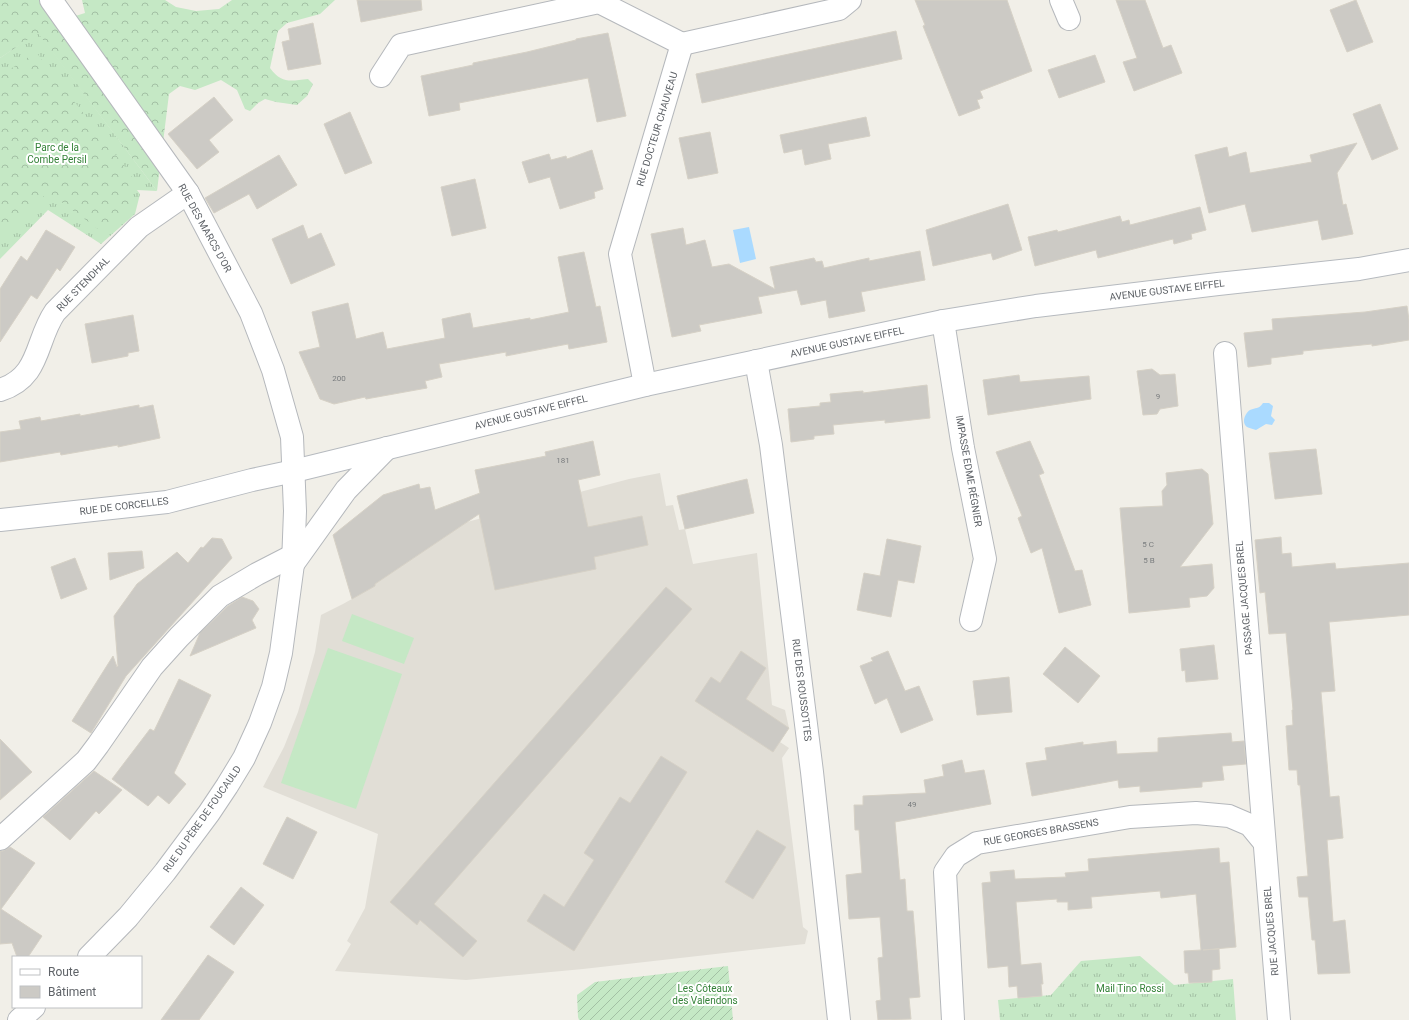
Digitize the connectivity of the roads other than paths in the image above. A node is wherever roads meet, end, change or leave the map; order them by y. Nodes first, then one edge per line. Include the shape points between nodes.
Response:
1 (51, 0) edge
2 (850, 0) edge
3 (682, 44) junction
4 (380, 76) dead end
5 (188, 193) junction
6 (1409, 260) edge
7 (943, 321) junction
8 (1225, 353) dead end
9 (756, 361) junction
10 (645, 385) junction
11 (0, 390) edge
12 (387, 448) junction
13 (294, 471) junction
14 (0, 520) edge
15 (293, 559) junction
16 (971, 620) dead end
17 (0, 839) edge
18 (1264, 842) junction
19 (90, 956) edge
20 (33, 1008) edge
21 (19, 1020) edge
22 (839, 1020) edge
23 (953, 1020) edge
24 (1279, 1020) edge

1 - 5 street, RUE DES MARCS D'OR
2 - 3 street via 839,9
3 - 4 street via 599,2 401,44
3 - 10 street, RUE DOCTEUR CHAUVEAU via 620,254
5 - 11 street, RUE STENDHAL via 139,227 55,312 46,327 34,362 19,380
5 - 13 street, RUE DES MARCS D'OR via 251,312 292,437
6 - 7 street, AVENUE GUSTAVE EIFFEL via 1359,269 1036,306
7 - 9 street, AVENUE GUSTAVE EIFFEL
7 - 16 street, IMPASSE EDME RÉGNIER via 963,448 985,559
8 - 18 street, PASSAGE JACQUES BREL
9 - 10 street, AVENUE GUSTAVE EIFFEL
9 - 22 street, RUE DES ROUSSOTTES via 773,461 812,772
10 - 12 street, AVENUE GUSTAVE EIFFEL
12 - 13 street, AVENUE GUSTAVE EIFFEL
12 - 15 street, RUE DU PÈRE DE FOUCAULD via 346,490
13 - 14 street, RUE DE CORCELLES via 167,502
13 - 15 street, RUE DU PÈRE DE FOUCAULD
15 - 17 street via 257,574 220,596 152,667 86,761
15 - 19 street, RUE DU PÈRE DE FOUCAULD via 281,653 273,687 244,758 216,802 165,872 128,917
18 - 23 street, RUE GEORGES BRASSENS via 1250,825 1229,816 1196,814 1130,817 977,843 956,856 945,872
18 - 24 street, RUE JACQUES BREL
20 - 21 street

